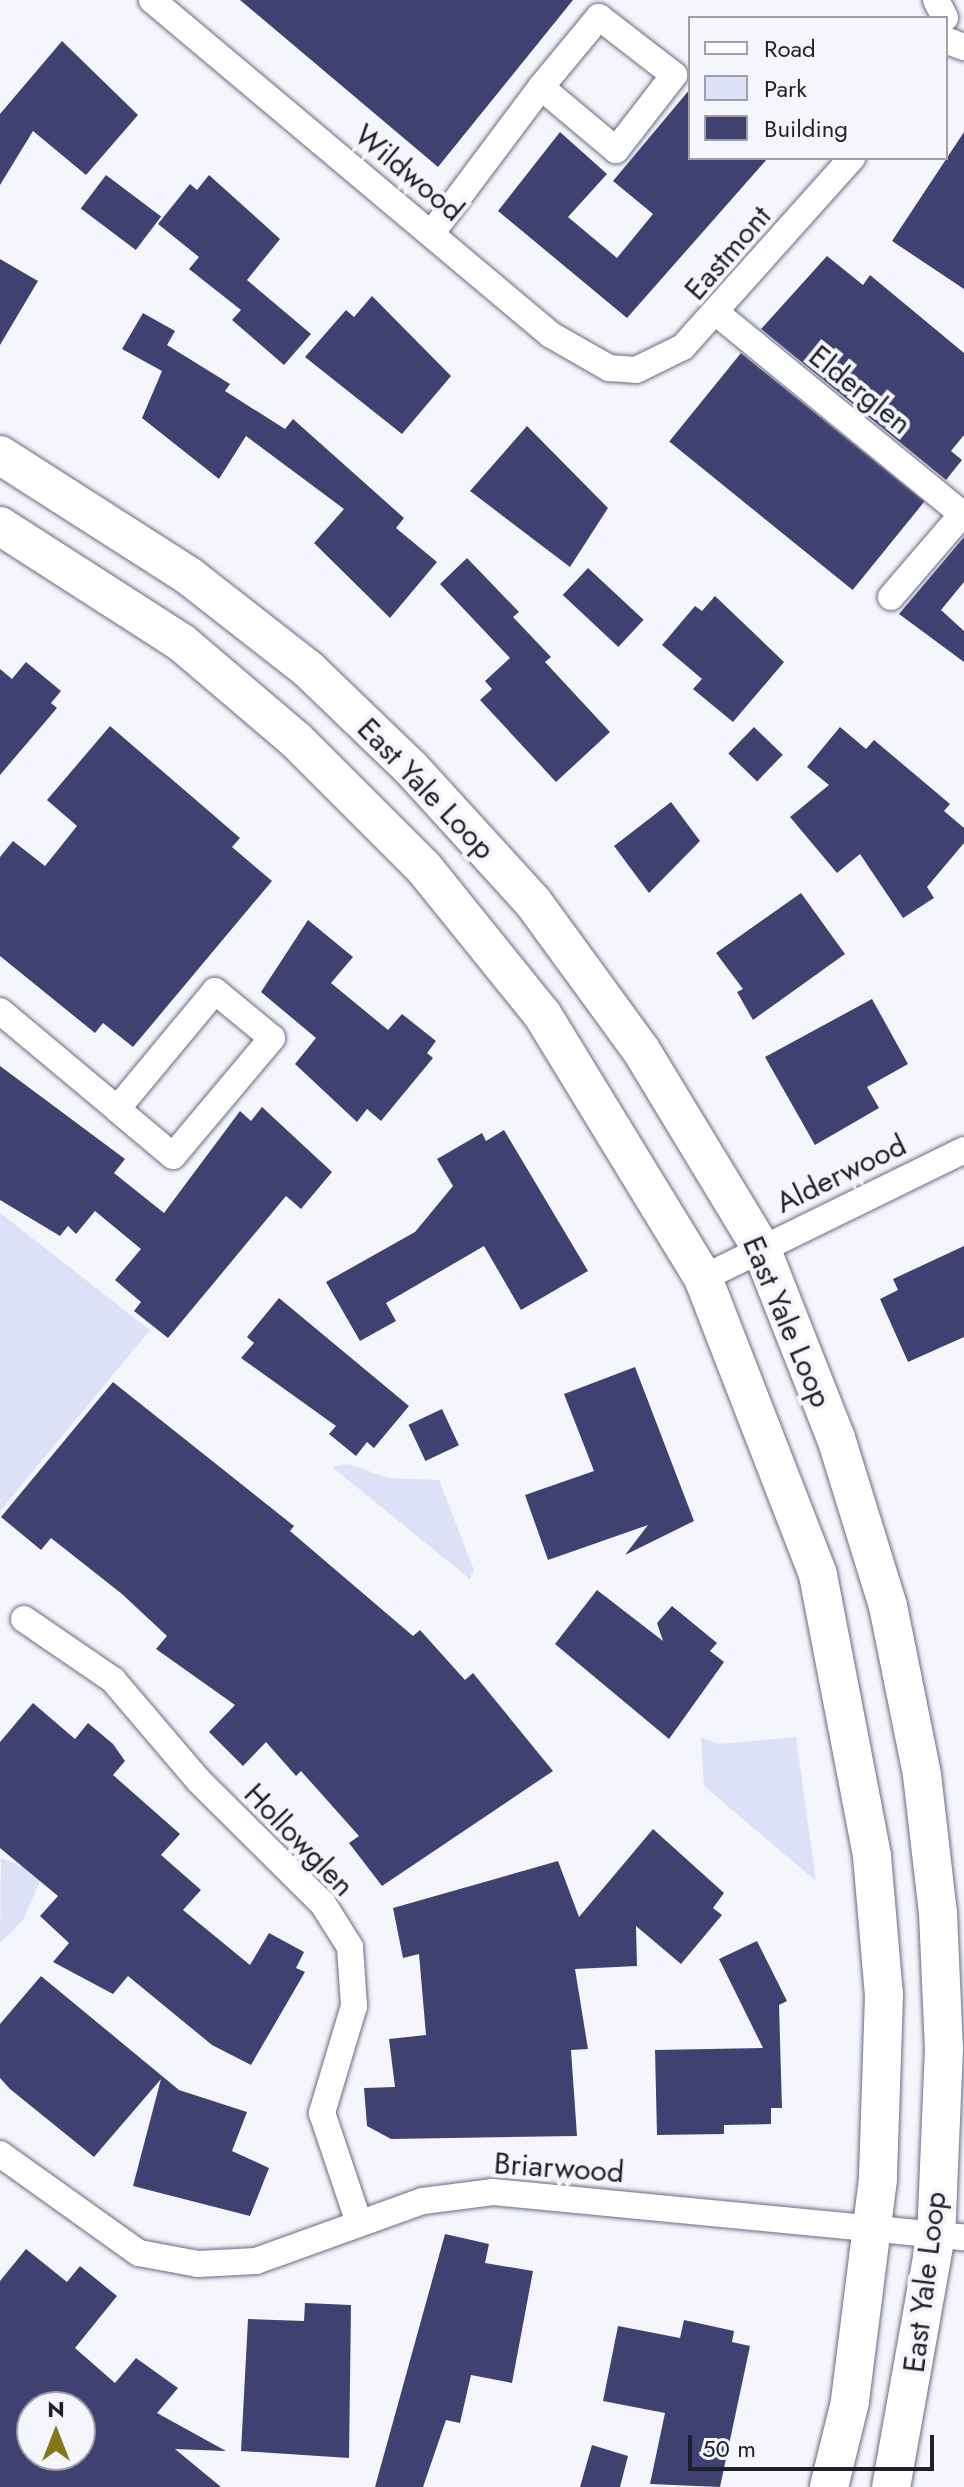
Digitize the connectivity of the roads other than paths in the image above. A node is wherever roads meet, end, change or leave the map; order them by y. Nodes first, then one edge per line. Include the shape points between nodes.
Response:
1 (169, 5) edge
2 (541, 87) junction
3 (850, 160) edge
4 (431, 234) junction
5 (719, 315) junction
6 (636, 370) joint
7 (0, 455) edge
8 (963, 513) edge
9 (0, 526) edge
10 (891, 597) dead end
11 (0, 1011) edge
12 (117, 1109) junction
13 (964, 1150) edge
14 (761, 1248) junction
15 (703, 1278) junction
16 (24, 1619) dead end
17 (0, 2154) edge
18 (359, 2223) junction
19 (875, 2227) junction
20 (950, 2236) edge
21 (829, 2487) edge
22 (891, 2487) edge

1 - 4 street, Wildwood
2 - 2 street via 599,17 674,75 616,150
2 - 4 street
3 - 5 street, Eastmont
4 - 6 street, Wildwood via 587,360
5 - 6 street, Eastmont via 672,354
5 - 8 street, Elderglen
7 - 14 main road, East Yale Loop via 189,576 308,669 411,768 560,939 641,1050
8 - 10 street, Elderglen
9 - 15 main road, East Yale Loop via 182,643 296,740 424,868 542,1014
11 - 12 street
12 - 12 street via 215,991 272,1038 173,1156
13 - 14 street, Alderwood
14 - 15 street, Alderwood
14 - 20 main road, East Yale Loop via 836,1438 888,1606 922,1775 944,2048
15 - 19 main road, East Yale Loop via 818,1575 850,1718 884,1995
16 - 18 street, Hollowglen via 113,1680 198,1780 323,1904 350,1947 354,2006 322,2113
17 - 18 street, Briarwood via 139,2253 198,2264 256,2261
18 - 19 street, Briarwood via 423,2201 493,2192
19 - 20 street, Briarwood
19 - 21 main road, East Yale Loop via 850,2402
20 - 22 main road, East Yale Loop

